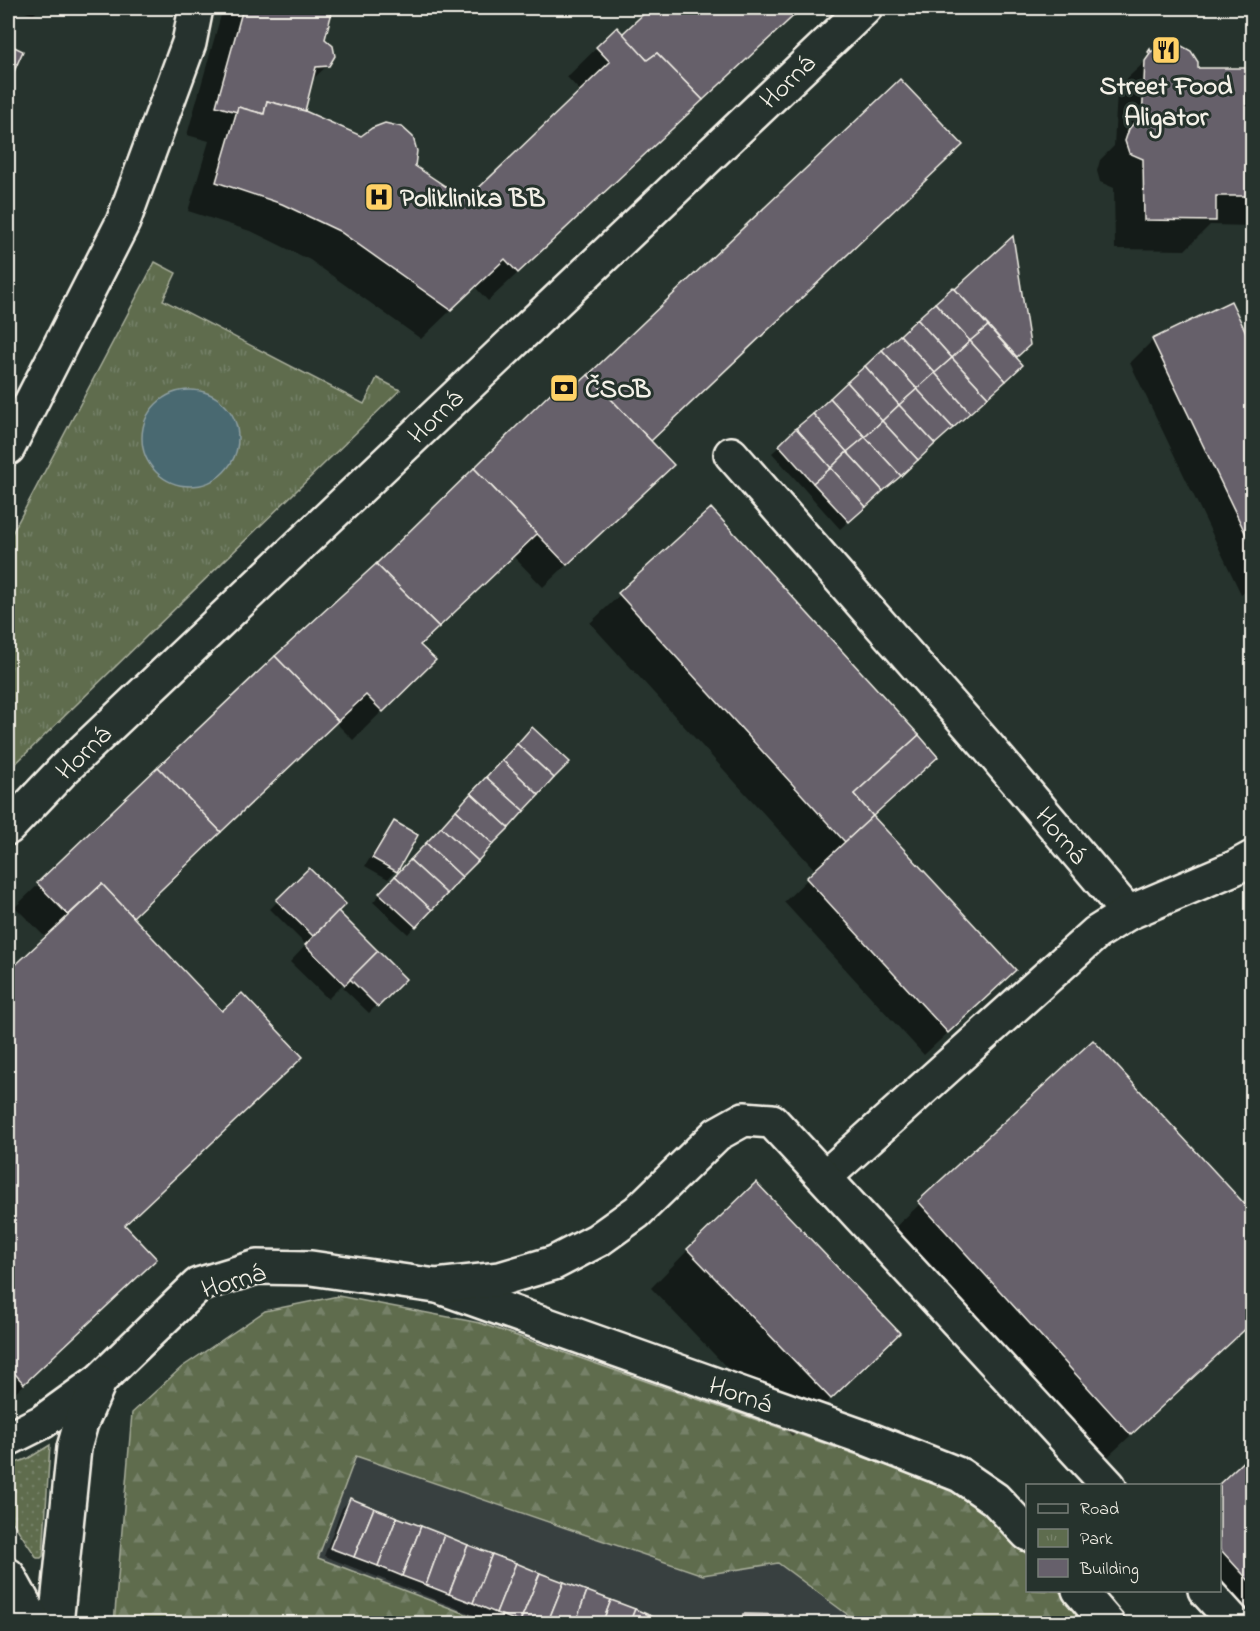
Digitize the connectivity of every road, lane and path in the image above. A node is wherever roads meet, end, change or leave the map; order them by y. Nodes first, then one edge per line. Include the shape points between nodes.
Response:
1 (196, 8) edge
2 (865, 8) edge
3 (8, 448) edge
4 (731, 454) dead end
5 (8, 828) edge
6 (1252, 858) edge
7 (1128, 913) junction
8 (825, 1177) junction
9 (436, 1286) junction
10 (100, 1380) junction
11 (8, 1439) edge
12 (1108, 1484) edge
13 (1026, 1532) edge
14 (8, 1575) edge
15 (1081, 1592) edge
16 (1207, 1592) edge
17 (35, 1623) edge
18 (56, 1623) edge
19 (1108, 1623) edge
20 (1236, 1623) edge

1 - 3 street via 189,43 123,222
2 - 5 street, Horná via 73,761
4 - 7 street, Horná
6 - 7 street
7 - 8 street via 1096,933
8 - 9 street, Horná via 772,1121 744,1119 717,1134 637,1212 598,1240 554,1263 500,1279
8 - 12 street, Horná
9 - 10 street, Horná via 311,1268 257,1267 198,1285
9 - 13 street, Horná via 960,1475 995,1499
10 - 11 street, Horná via 42,1422
10 - 18 street, Horná via 74,1448
14 - 17 street
15 - 19 street
16 - 20 street

